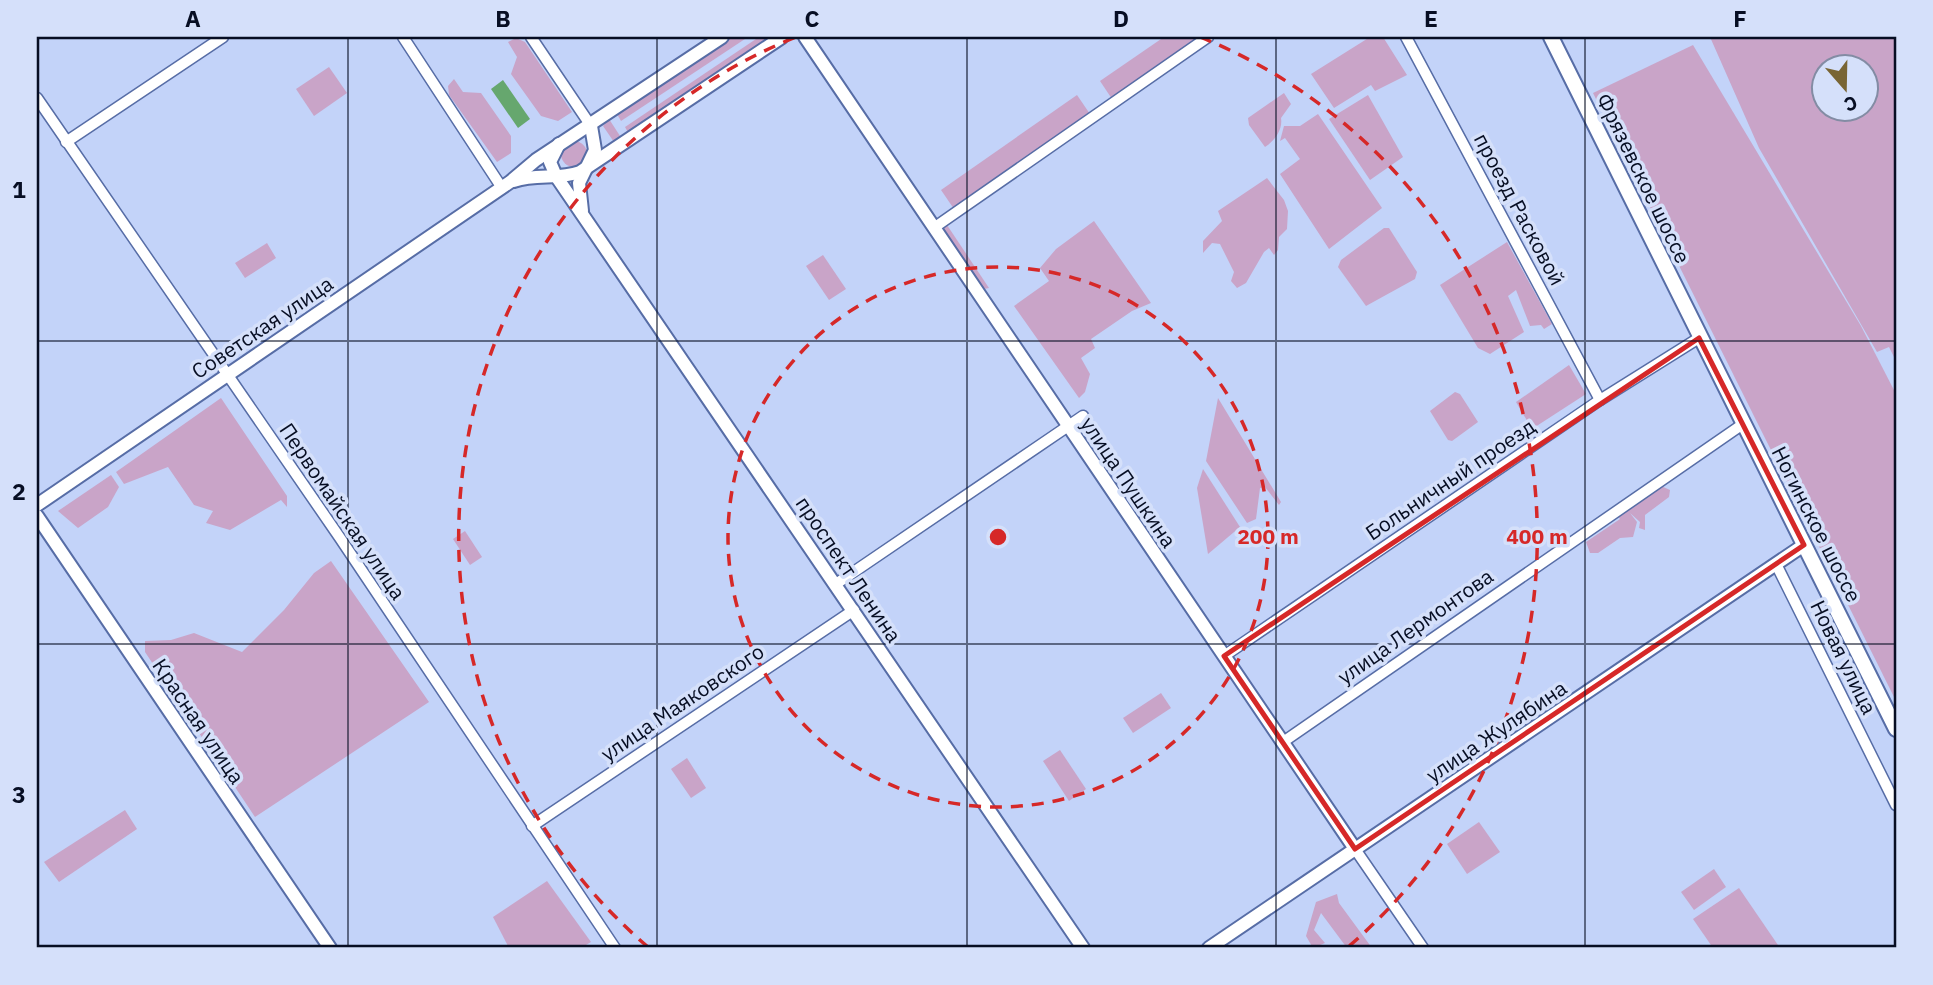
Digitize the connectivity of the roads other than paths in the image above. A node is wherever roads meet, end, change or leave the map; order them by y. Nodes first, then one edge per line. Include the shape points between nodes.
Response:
1 (223, 37) edge
2 (404, 37) edge
3 (531, 37) edge
4 (722, 37) edge
5 (782, 37) edge
6 (805, 37) edge
7 (1208, 37) edge
8 (1406, 37) edge
9 (1551, 37) edge
10 (37, 98) edge
11 (591, 125) junction
12 (576, 134) junction
13 (66, 142) junction
14 (559, 144) junction
15 (595, 150) junction
16 (587, 168) junction
17 (556, 176) junction
18 (506, 185) junction
19 (583, 211) junction
20 (935, 227) junction
21 (1699, 338) junction
22 (225, 374) junction
23 (1600, 400) junction
24 (1083, 416) dead end
25 (1743, 424) junction
26 (1068, 427) junction
27 (37, 505) edge
28 (37, 516) edge
29 (1804, 545) junction
30 (1776, 564) junction
31 (836, 584) junction
32 (854, 610) junction
33 (1224, 656) junction
34 (1896, 729) edge
35 (1283, 742) junction
36 (1896, 805) edge
37 (532, 826) junction
38 (1355, 849) junction
39 (330, 948) edge
40 (615, 948) edge
41 (1083, 948) edge
42 (1209, 948) edge
43 (1423, 948) edge

1 - 13 street
2 - 18 street
3 - 11 street
4 - 11 main road, Советская улица
5 - 16 main road
6 - 20 main road, улица Пушкина
7 - 20 street
8 - 23 street, проезд Расковой
9 - 21 highway, Фрязевское шоссе
10 - 13 street, Первомайская улица
11 - 12 main road, Советская улица
11 - 15 main road
12 - 14 main road, Советская улица
12 - 15 main road via 590,141
13 - 22 street, Первомайская улица
14 - 17 main road via 550,162
14 - 18 main road, Советская улица
15 - 16 main road
16 - 17 main road
16 - 19 main road via 579,183
17 - 18 main road, Советская улица via 531,176
17 - 19 main road, проспект Ленина
18 - 22 main road, Советская улица
19 - 31 main road, проспект Ленина
20 - 26 main road, улица Пушкина
21 - 23 street, Больничный проезд
21 - 25 highway, Ногинское шоссе
22 - 27 main road, Советская улица
22 - 37 street, Первомайская улица
23 - 33 street, Больничный проезд
24 - 26 street
25 - 29 highway, Ногинское шоссе
25 - 35 street, улица Лермонтова
26 - 31 street
26 - 33 main road, улица Пушкина
28 - 39 main road, Красная улица
29 - 30 main road, улица Жулябина
29 - 34 highway, Ногинское шоссе
30 - 36 street, Новая улица
30 - 38 main road, улица Жулябина
31 - 32 main road, проспект Ленина
32 - 37 street, улица Маяковского
32 - 41 main road, проспект Ленина
33 - 35 main road, улица Пушкина
35 - 38 main road, улица Пушкина
37 - 40 street, Первомайская улица
38 - 42 main road, улица Жулябина
38 - 43 street, улица Пушкина

